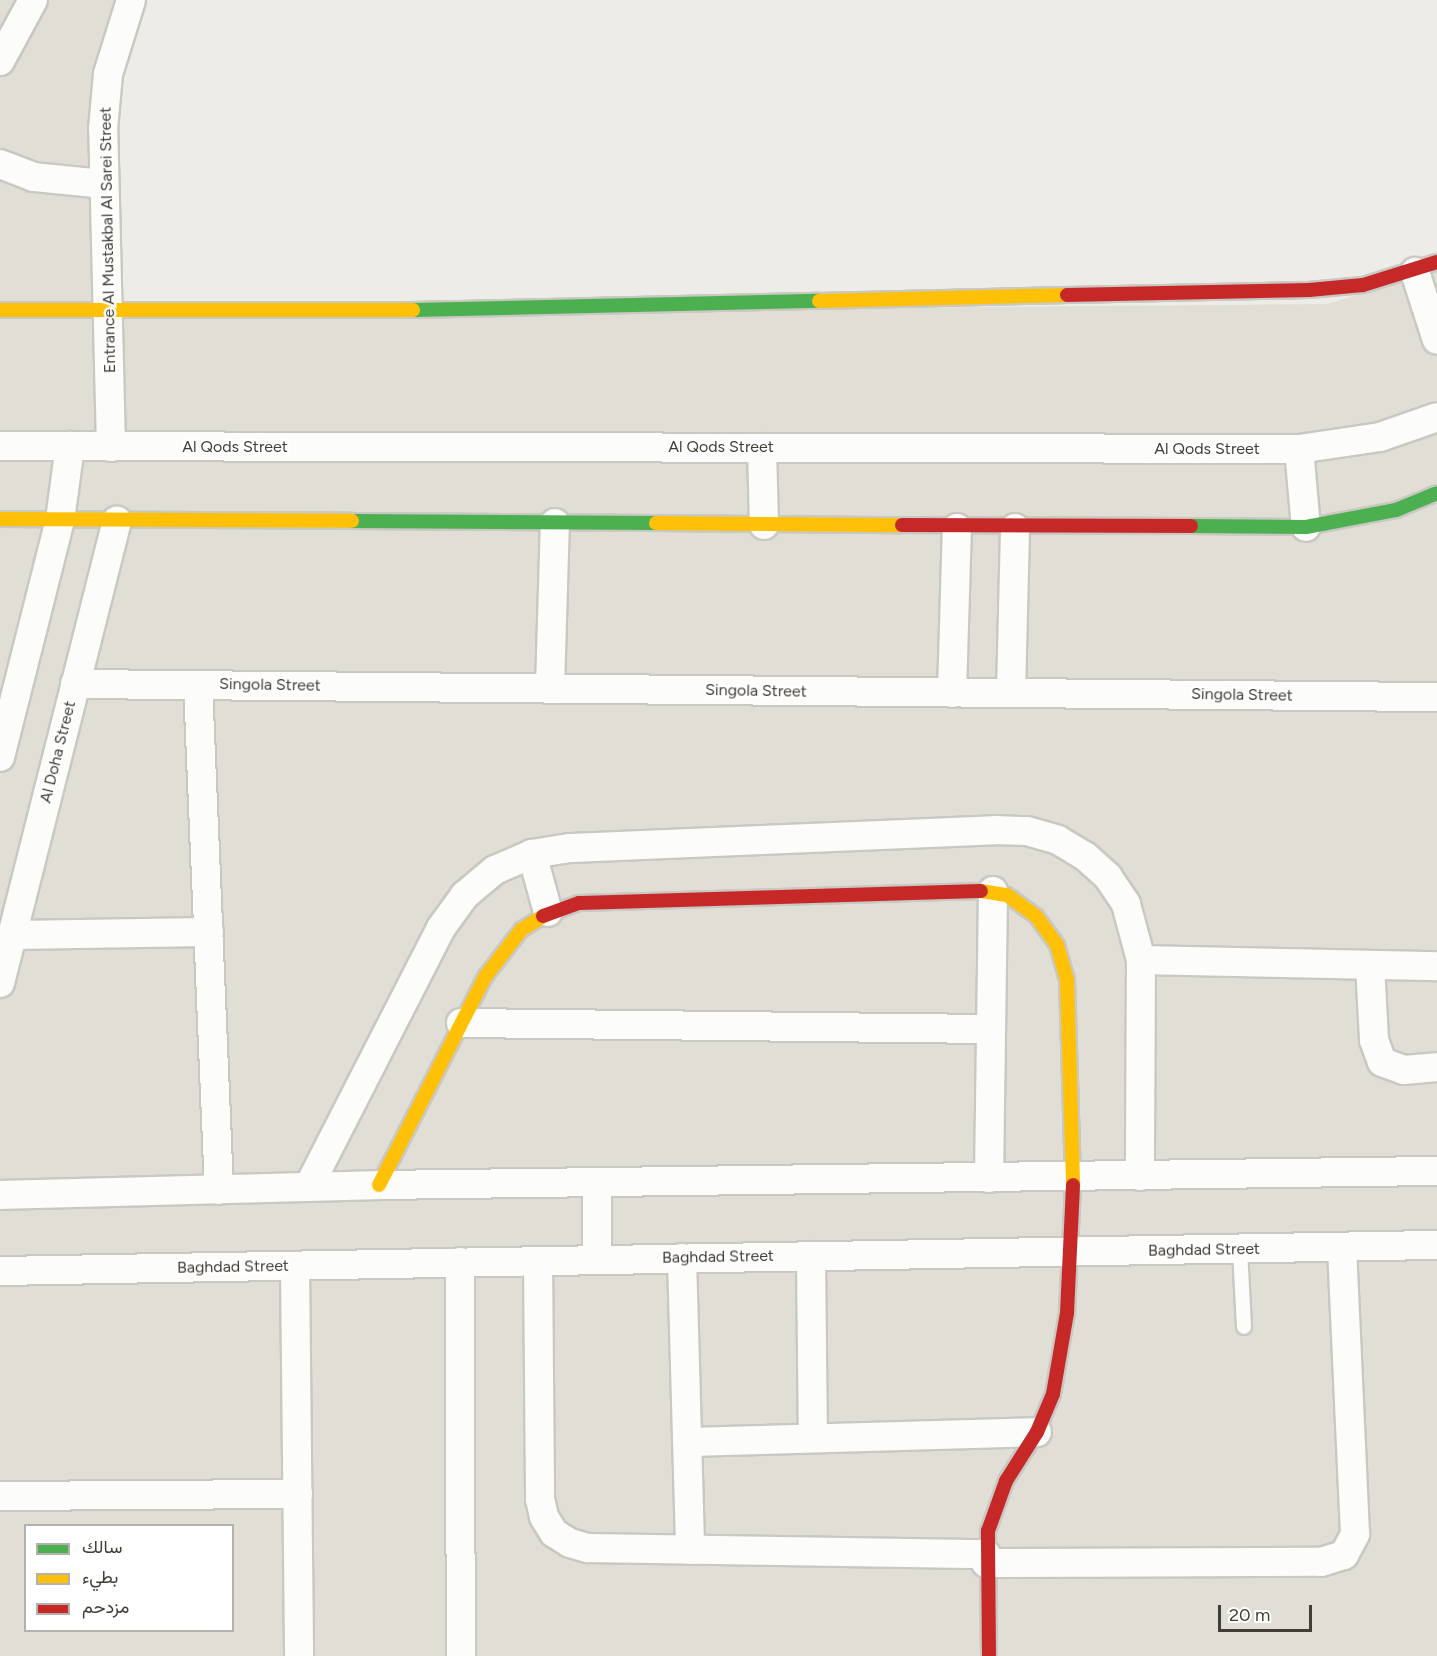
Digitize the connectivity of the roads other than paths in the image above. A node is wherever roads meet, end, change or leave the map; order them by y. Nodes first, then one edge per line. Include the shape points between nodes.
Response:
1 (33, 0) edge
2 (131, 0) edge
3 (0, 61) edge
4 (0, 164) edge
5 (104, 184) junction
6 (1426, 267) edge
7 (0, 310) edge
8 (109, 310) junction
9 (1437, 340) edge
10 (1437, 417) edge
11 (0, 446) edge
12 (70, 446) junction
13 (111, 447) junction
14 (762, 448) junction
15 (1299, 449) junction
16 (1437, 493) edge
17 (0, 519) edge
18 (60, 520) junction
19 (117, 521) junction
20 (555, 523) junction
21 (764, 525) junction
22 (1306, 527) junction
23 (957, 528) junction
24 (1015, 528) junction
25 (75, 684) junction
26 (198, 685) junction
27 (550, 688) junction
28 (952, 693) junction
29 (1011, 693) junction
30 (1437, 697) edge
31 (0, 757) edge
32 (532, 854) junction
33 (993, 891) junction
34 (548, 912) junction
35 (209, 932) junction
36 (12, 935) junction
37 (1141, 960) junction
38 (1370, 965) junction
39 (1437, 966) edge
40 (0, 983) edge
41 (460, 1023) junction
42 (991, 1029) junction
43 (1437, 1068) edge
44 (1437, 1171) edge
45 (1073, 1176) junction
46 (1140, 1176) junction
47 (989, 1178) junction
48 (597, 1183) junction
49 (379, 1185) junction
50 (309, 1186) junction
51 (219, 1190) junction
52 (0, 1195) edge
53 (1437, 1245) edge
54 (1342, 1248) junction
55 (1240, 1250) junction
56 (1070, 1252) junction
57 (811, 1256) junction
58 (682, 1258) junction
59 (597, 1259) junction
60 (538, 1261) junction
61 (460, 1262) junction
62 (295, 1266) junction
63 (0, 1271) edge
64 (1244, 1327) dead end
65 (1037, 1432) junction
66 (813, 1438) junction
67 (687, 1442) junction
68 (298, 1494) junction
69 (0, 1496) edge
70 (690, 1550) junction
71 (986, 1558) junction
72 (299, 1656) edge
73 (461, 1656) edge
74 (989, 1656) edge

1 - 3 street
2 - 5 street, Entrance Al Mustakbal Al Sarei Street via 108,74
4 - 5 street via 34,177
5 - 8 street, Entrance Al Mustakbal Al Sarei Street
6 - 8 street via 1363,285 1309,290 369,311
6 - 9 street
7 - 8 street
8 - 13 street, Entrance Al Mustakbal Al Sarei Street
10 - 15 street, Al Qods Street via 1380,437
11 - 12 street, Al Qods Street
12 - 13 street, Al Qods Street
12 - 18 street
13 - 14 street, Al Qods Street
14 - 15 street, Al Qods Street
14 - 21 street
15 - 22 street
16 - 22 street via 1396,510
17 - 18 street
18 - 19 street
18 - 31 street
19 - 20 street
19 - 25 street, Al Doha Street
20 - 21 street
20 - 27 street
21 - 23 street
22 - 24 street
23 - 24 street
23 - 28 street
24 - 29 street
25 - 26 street, Singola Street
25 - 36 street, Al Doha Street
26 - 27 street, Singola Street
26 - 35 street
27 - 28 street, Singola Street
28 - 29 street, Singola Street
29 - 30 street, Singola Street
32 - 34 street
32 - 37 street via 571,848 1027,831 1058,840 1085,856 1108,877 1126,904
32 - 50 street via 495,870 472,889 441,928
33 - 34 street via 938,889 579,903
33 - 42 street
33 - 45 street via 1008,895 1036,916 1057,945 1067,979
34 - 41 street via 521,930 500,955
35 - 36 street
35 - 51 street
36 - 40 street, Al Doha Street
37 - 38 street
37 - 46 street
38 - 39 street
38 - 43 street via 1375,1046 1382,1062 1404,1070
41 - 42 street
41 - 49 street
42 - 47 street
44 - 46 street
45 - 46 street
45 - 47 street
45 - 56 street
47 - 48 street
48 - 49 street
48 - 59 street
49 - 50 street
50 - 51 street
51 - 52 street
53 - 54 street, Baghdad Street
54 - 55 street, Baghdad Street
54 - 71 street via 1355,1534 1344,1555 1321,1562
55 - 56 street, Baghdad Street
55 - 64 lane
56 - 57 street, Baghdad Street
56 - 65 street via 1063,1354 1053,1394
57 - 58 street, Baghdad Street
57 - 66 street
58 - 59 street, Baghdad Street
58 - 67 street
59 - 60 street, Baghdad Street
60 - 61 street, Baghdad Street
60 - 70 street via 543,1517 554,1533 588,1548
61 - 62 street, Baghdad Street
61 - 73 street
62 - 63 street, Baghdad Street
62 - 68 street
65 - 66 street
65 - 71 street via 995,1505
66 - 67 street
67 - 70 street
68 - 69 street
68 - 72 street
70 - 71 street
71 - 74 street

